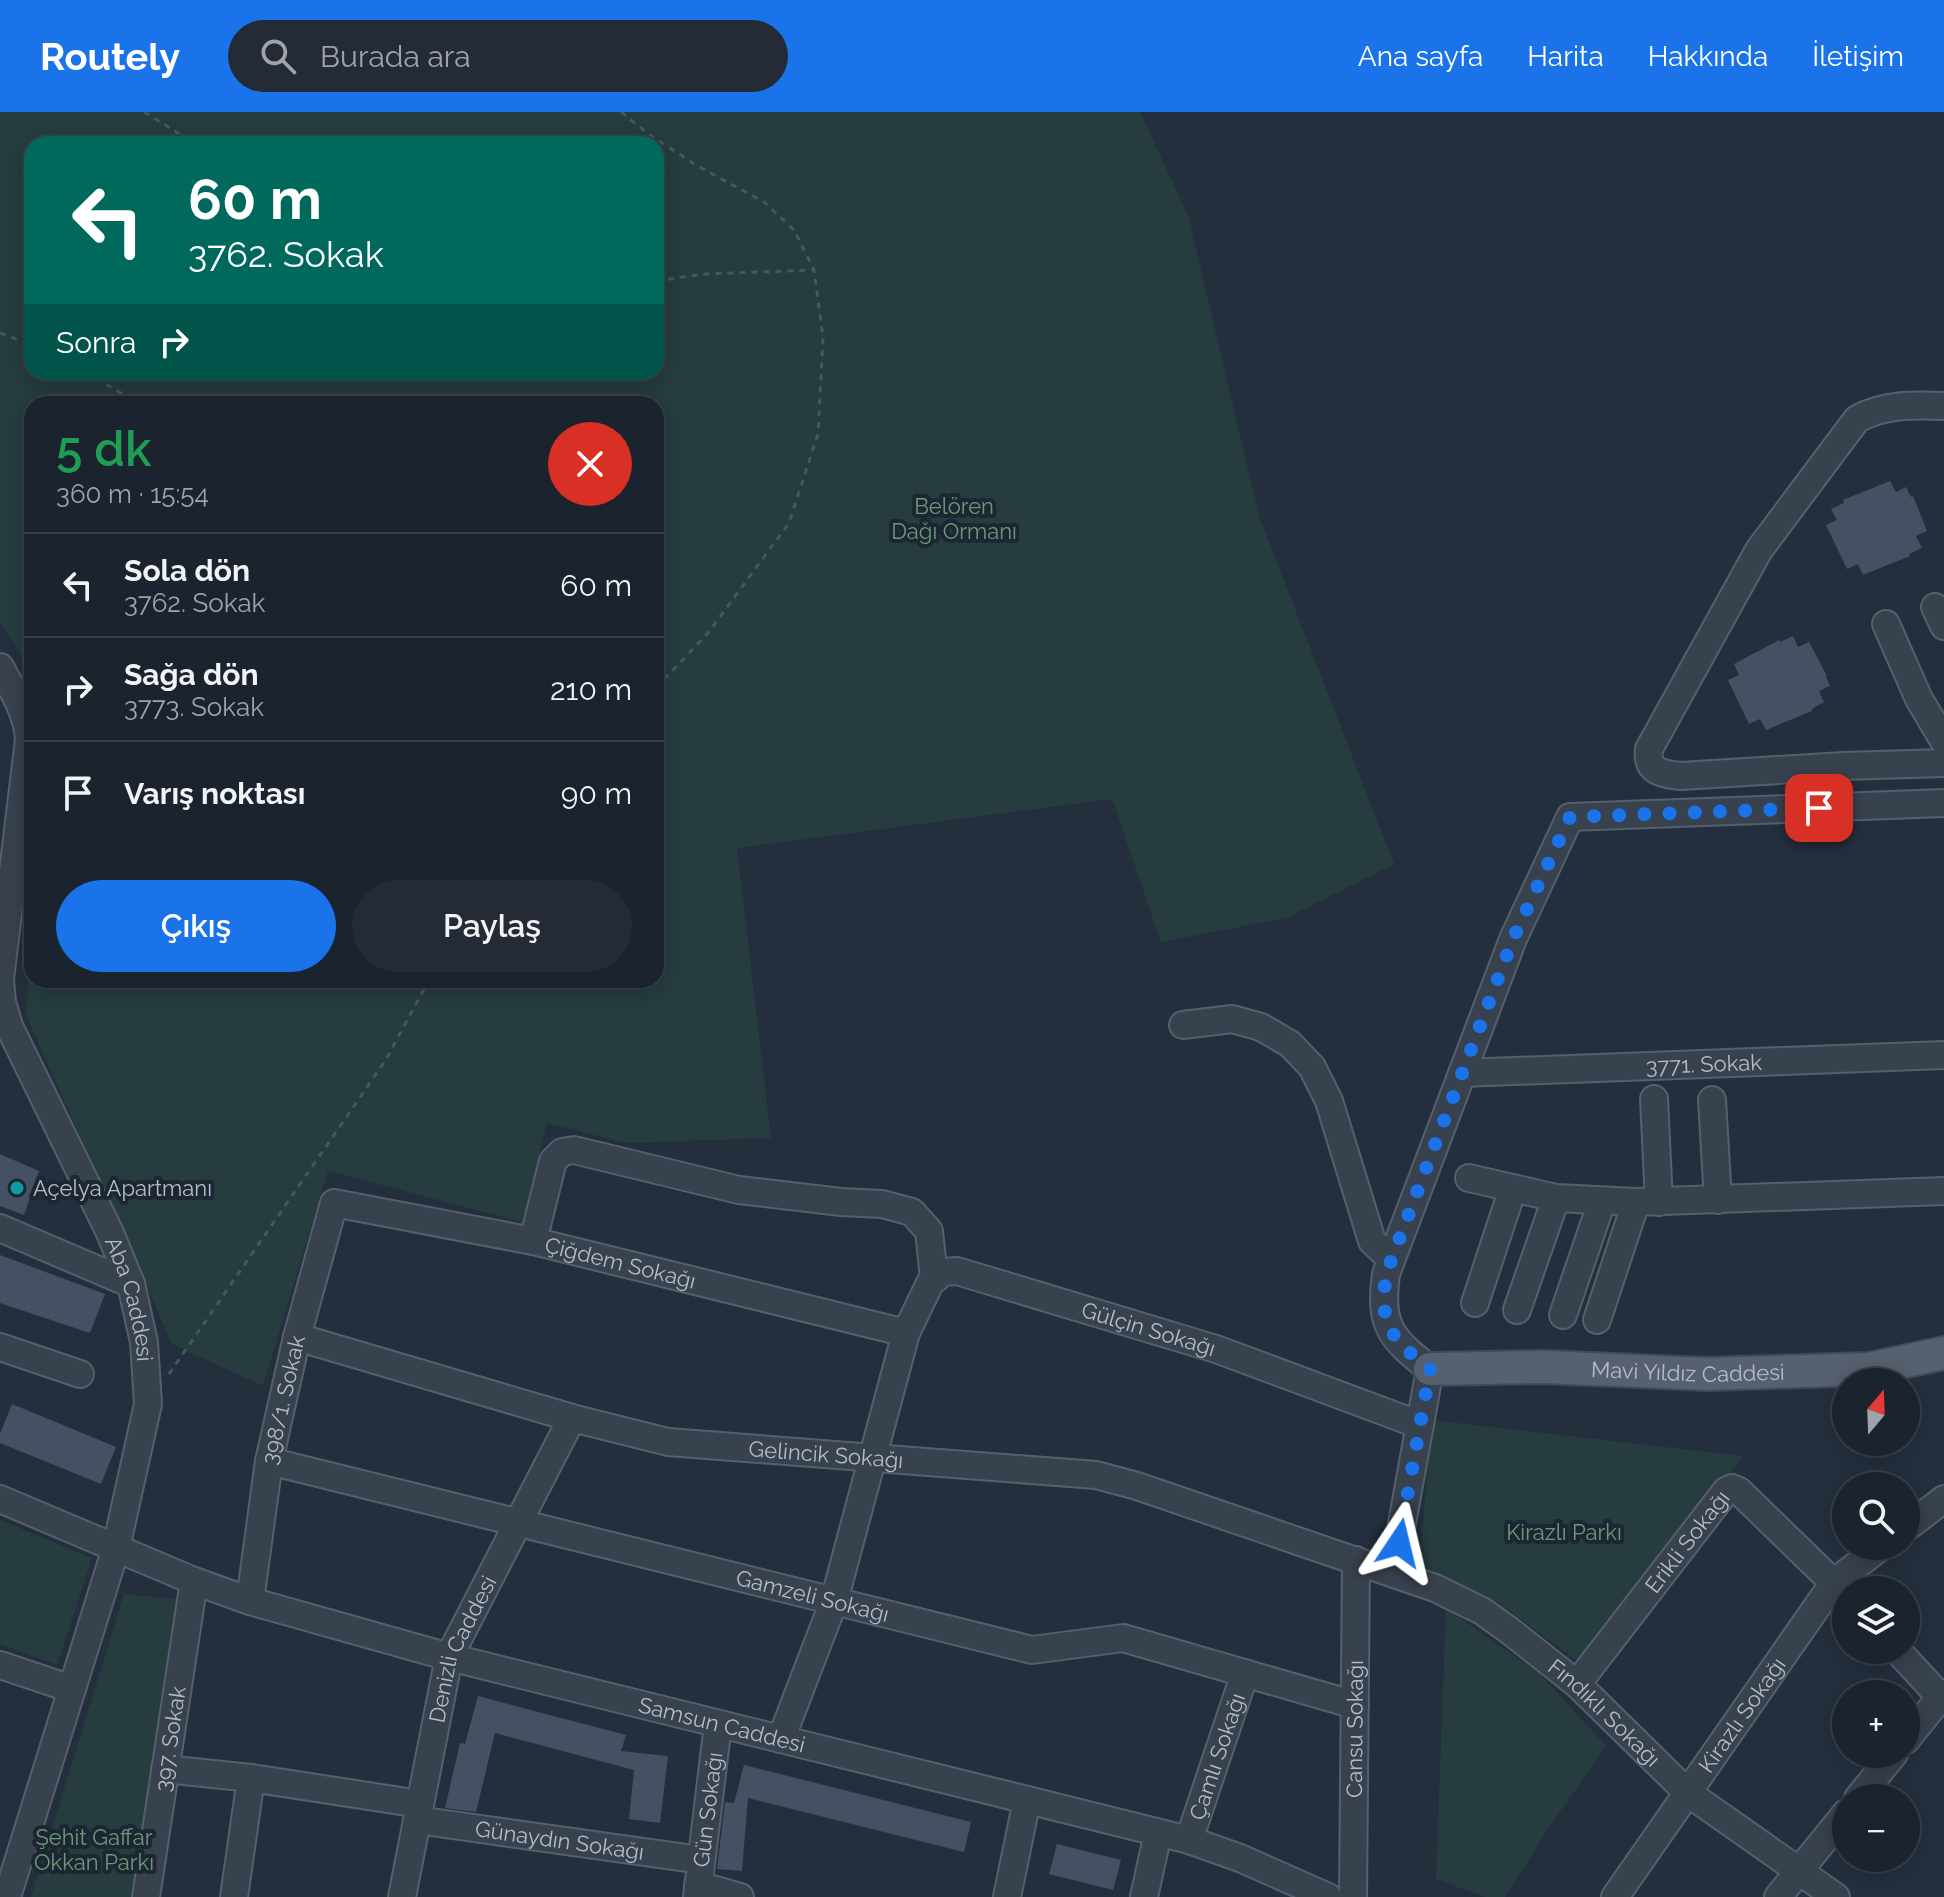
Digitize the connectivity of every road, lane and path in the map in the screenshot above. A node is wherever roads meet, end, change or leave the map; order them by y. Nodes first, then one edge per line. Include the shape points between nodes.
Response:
1 (144, 112) edge
2 (621, 112) edge
3 (183, 136) edge
4 (652, 136) edge
5 (664, 144) edge
6 (814, 270) junction
7 (664, 280) edge
8 (0, 333) edge
9 (24, 342) edge
10 (99, 380) edge
11 (126, 396) edge
12 (1944, 406) edge
13 (1886, 624) dead end
14 (3, 677) edge
15 (664, 680) edge
16 (24, 717) edge
17 (1944, 741) edge
18 (1944, 763) edge
19 (24, 775) edge
20 (1944, 803) edge
21 (3, 925) edge
22 (425, 988) edge
23 (1183, 1025) dead end
24 (1944, 1055) edge
25 (1462, 1073) junction
26 (1654, 1099) dead end
27 (1712, 1100) dead end
28 (1469, 1178) dead end
29 (1513, 1188) junction
30 (1944, 1191) edge
31 (1556, 1198) junction
32 (1718, 1200) junction
33 (1602, 1201) junction
34 (1647, 1202) junction
35 (334, 1203) joint
36 (0, 1228) edge
37 (533, 1241) junction
38 (1391, 1259) junction
39 (934, 1278) junction
40 (131, 1284) junction
41 (1475, 1303) dead end
42 (1517, 1310) dead end
43 (1563, 1315) dead end
44 (1597, 1320) dead end
45 (906, 1333) junction
46 (297, 1337) junction
47 (0, 1347) edge
48 (1944, 1353) edge
49 (1430, 1369) junction
50 (80, 1374) dead end
51 (148, 1404) junction
52 (572, 1418) junction
53 (1420, 1425) junction
54 (871, 1458) junction
55 (269, 1461) junction
56 (0, 1499) edge
57 (1944, 1499) edge
58 (1920, 1517) edge
59 (518, 1523) junction
60 (116, 1548) junction
61 (1356, 1560) junction
62 (1868, 1560) edge
63 (1393, 1573) junction
64 (1853, 1576) edge
65 (194, 1581) junction
66 (1832, 1581) edge
67 (1832, 1600) edge
68 (250, 1601) junction
69 (834, 1601) junction
70 (449, 1657) junction
71 (1911, 1664) edge
72 (0, 1665) edge
73 (1245, 1673) junction
74 (1577, 1684) junction
75 (72, 1689) junction
76 (1943, 1697) edge
77 (1355, 1705) junction
78 (718, 1724) junction
79 (1920, 1724) edge
80 (781, 1739) junction
81 (1883, 1768) edge
82 (165, 1769) junction
83 (251, 1778) junction
84 (1869, 1784) edge
85 (1688, 1793) junction
86 (1027, 1800) junction
87 (418, 1812) junction
88 (1832, 1830) edge
89 (1158, 1833) junction
90 (1189, 1840) junction
91 (1799, 1871) junction
92 (699, 1881) edge
93 (7, 1897) edge
94 (146, 1897) edge
95 (234, 1897) edge
96 (402, 1897) edge
97 (740, 1897) edge
98 (1007, 1897) edge
99 (1144, 1897) edge
100 (1328, 1897) edge
101 (1353, 1897) edge
102 (1615, 1897) edge
103 (1778, 1897) edge
104 (1836, 1897) edge

1 - 3 path
2 - 4 path
5 - 6 path via 764,202 794,230
6 - 7 path
6 - 15 path via 823,338 818,434 789,523 708,633
8 - 9 path
10 - 11 path
12 - 18 street via 1896,406 1857,419 1759,550 1649,749 1648,760 1662,774 1681,776
13 - 17 street
14 - 16 street, Aba Caddesi
19 - 21 street, Aba Caddesi
20 - 25 street via 1570,817 1513,939
21 - 40 street, Aba Caddesi via 0,979 9,1026
22 - 51 path via 385,1061
23 - 38 street via 1232,1019 1261,1027 1290,1044 1312,1067 1329,1101 1372,1241
24 - 25 street, 3771. Sokak
25 - 38 street
26 - 34 street
27 - 32 street
28 - 29 street
29 - 31 street
29 - 41 street
30 - 32 street
31 - 33 street
31 - 42 street
32 - 34 street
33 - 34 street
33 - 43 street
34 - 44 street
35 - 37 street, Çiğdem Sokağı
35 - 46 street, 398/1. Sokak
36 - 40 street
37 - 39 street via 553,1161 574,1150 739,1190 882,1204 912,1212 929,1231
37 - 45 street, Çiğdem Sokağı
38 - 49 street via 1382,1302 1388,1327 1404,1349
39 - 45 street
39 - 53 street, Gülçin Sokağı via 957,1271 1216,1349
40 - 51 street, Aba Caddesi via 144,1342
45 - 54 street
46 - 52 street, Gelincik Sokağı
46 - 55 street, 398/1. Sokak
47 - 50 street
48 - 49 main road, Mavi Yıldız Caddesi via 1869,1369 1722,1374
49 - 53 street
51 - 60 street, Aba Caddesi
52 - 54 street, Gelincik Sokağı via 668,1442
52 - 59 street, Denizli Caddesi
53 - 63 street
54 - 61 street, Gelincik Sokağı via 1096,1475
54 - 69 street
55 - 59 street, Gamzeli Sokağı
55 - 68 street, 398/1. Sokak
56 - 60 street, Samsun Caddesi
57 - 58 street
59 - 69 street, Gamzeli Sokağı
59 - 70 street, Denizli Caddesi
60 - 65 street, Samsun Caddesi
60 - 75 street, Aba Caddesi
61 - 63 street, Fındıklı Sokağı
61 - 77 street, Cansu Sokağı
62 - 64 street, Kirazlı Sokağı
63 - 74 street, Fındıklı Sokağı via 1482,1611
65 - 68 street, Samsun Caddesi
65 - 82 street, 397. Sokak
66 - 74 street, Erikli Sokağı via 1732,1488
67 - 85 street, Kirazlı Sokağı
68 - 70 street, Samsun Caddesi
69 - 73 street, Gamzeli Sokağı via 1032,1650 1123,1638
69 - 80 street
70 - 78 street, Samsun Caddesi
70 - 87 street, Denizli Caddesi
71 - 76 street
72 - 75 street
73 - 77 street, Gamzeli Sokağı
73 - 90 street, Çamlı Sokağı
74 - 85 street, Fındıklı Sokağı
75 - 93 street, Aba Caddesi
76 - 79 street
77 - 101 street, Cansu Sokağı
78 - 80 street, Samsun Caddesi
78 - 92 street, Gün Sokağı
80 - 86 street, Samsun Caddesi
81 - 84 street
82 - 83 street, Günaydın Sokağı
82 - 94 street, 397. Sokak
83 - 87 street, Günaydın Sokağı
83 - 95 street
85 - 91 street, Fındıklı Sokağı
85 - 102 street, Kirazlı Sokağı
86 - 89 street, Samsun Caddesi
86 - 98 street
87 - 92 street, Günaydın Sokağı
87 - 96 street, Denizli Caddesi
88 - 91 street
89 - 90 street, Samsun Caddesi
89 - 99 street, Çamlı Sokağı
90 - 100 street, Samsun Caddesi
91 - 103 street
91 - 104 street, Fındıklı Sokağı
92 - 97 street, Günaydın Sokağı

